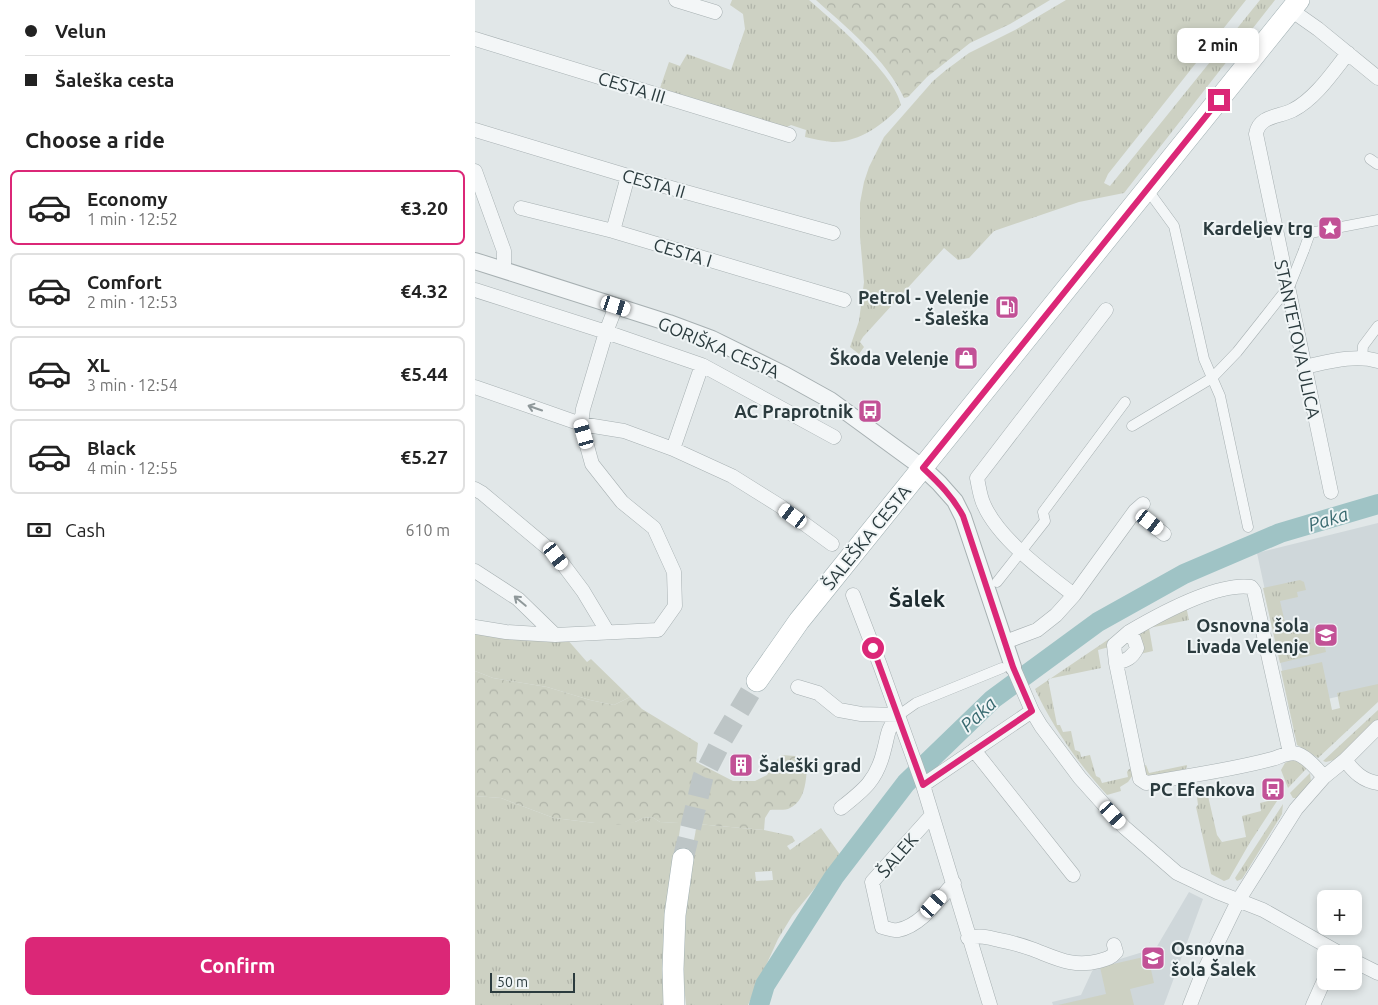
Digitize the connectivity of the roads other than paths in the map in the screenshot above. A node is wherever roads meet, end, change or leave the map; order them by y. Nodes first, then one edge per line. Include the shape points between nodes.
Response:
1 (677, 0) edge
2 (1295, 5) edge
3 (715, 12) dead end
4 (475, 39) edge
5 (1348, 53) junction
6 (1378, 78) edge
7 (475, 130) edge
8 (789, 135) dead end
9 (475, 170) edge
10 (628, 176) junction
11 (1147, 189) junction
12 (521, 208) dead end
13 (1378, 220) edge
14 (613, 231) junction
15 (833, 233) dead end
16 (475, 261) edge
17 (504, 270) junction
18 (475, 290) edge
19 (844, 300) dead end
20 (616, 306) junction
21 (1106, 310) dead end
22 (1378, 326) edge
23 (606, 332) junction
24 (1362, 358) junction
25 (1378, 361) edge
26 (702, 366) junction
27 (1305, 368) junction
28 (1212, 378) junction
29 (475, 387) edge
30 (1125, 402) dead end
31 (581, 424) junction
32 (1133, 426) dead end
33 (835, 437) dead end
34 (673, 449) junction
35 (923, 468) junction
36 (475, 489) edge
37 (1331, 492) dead end
38 (1248, 527) dead end
39 (1164, 534) dead end
40 (832, 544) dead end
41 (1021, 551) junction
42 (475, 571) edge
43 (997, 582) dead end
44 (853, 595) dead end
45 (1074, 595) junction
46 (475, 627) edge
47 (607, 631) junction
48 (555, 635) junction
49 (1005, 642) junction
50 (1008, 668) junction
51 (757, 681) tunnel mouth
52 (798, 687) dead end
53 (1032, 711) junction
54 (899, 715) junction
55 (1378, 727) edge
56 (974, 750) junction
57 (1290, 753) junction
58 (1345, 760) junction
59 (920, 776) junction
60 (1325, 777) junction
61 (1378, 783) edge
62 (841, 808) dead end
63 (932, 815) junction
64 (683, 859) tunnel mouth
65 (1073, 875) dead end
66 (954, 883) junction
67 (1238, 901) junction
68 (968, 938) junction
69 (1114, 945) dead end
70 (1324, 945) edge
71 (1362, 965) edge
72 (1378, 973) edge
73 (1320, 990) edge
74 (674, 1005) edge
75 (990, 1005) edge
76 (1190, 1005) edge
77 (1313, 1005) edge

1 - 3 street
2 - 5 street
2 - 11 main road, ŠALEŠKA CESTA
4 - 8 street, CESTA III
5 - 6 street
5 - 27 street, STANTETOVA ULICA via 1308,100 1291,112 1265,119 1256,134
7 - 10 street, CESTA II
9 - 17 street via 504,251
10 - 14 street
10 - 15 street, CESTA II
11 - 28 street via 1173,226 1204,359
11 - 35 main road, ŠALEŠKA CESTA
12 - 14 street, CESTA I
13 - 28 street, bridge via 1310,234 1290,285
14 - 19 street, CESTA I
16 - 17 street, GORIŠKA CESTA
17 - 20 street, GORIŠKA CESTA
18 - 23 street
20 - 23 street
20 - 35 street, GORIŠKA CESTA via 712,339 750,356 818,393
21 - 41 street via 977,478 983,503 996,526
22 - 24 street via 1363,346
23 - 26 street
23 - 31 street
24 - 25 street
24 - 27 street
26 - 33 street
26 - 34 street
27 - 37 street, STANTETOVA ULICA
28 - 32 street
28 - 38 street via 1220,396
31 -> 29 street
30 - 41 street via 1043,512 1045,521
31 - 34 street via 623,432
31 - 47 street via 592,464 622,502 654,528 674,572 675,606 659,630
34 - 40 street via 731,476
35 - 49 street, GORIŠKA CESTA via 955,501 963,516
35 - 51 main road, ŠALEŠKA CESTA via 799,621
36 - 47 street via 556,556 583,591
39 - 45 street via 1139,508
41 - 43 street
41 - 45 street
48 -> 42 street via 518,600
44 - 54 street, ŠALEK
45 - 49 street via 1037,630
46 - 48 street
47 - 48 street
49 - 50 street, GORIŠKA CESTA
50 - 53 street via 1024,691
50 - 54 street via 916,702
52 - 54 street via 818,692 839,710
53 - 56 street
53 - 67 street via 1080,778 1124,828 1177,872
54 - 59 street, ŠALEK
54 - 62 street via 889,728 874,777 865,790
55 - 58 street
56 - 59 street
56 - 65 street
57 - 57 street via 1251,586 1218,591 1183,603 1156,616 1114,645 1140,779 1146,783 1219,771
57 - 60 street via 1298,754
58 - 60 street
58 - 61 street via 1367,781
59 - 63 street, ŠALEK
60 - 67 street via 1296,809
63 - 66 street, ŠALEK
63 - 66 street, ŠALEK via 872,882 883,927 896,930 911,926
64 - 74 main road via 675,914
66 - 68 street, ŠALEK
67 - 70 street via 1263,910
67 - 76 street
68 - 69 street via 978,935 1008,942 1075,964 1111,957 1116,952
68 - 75 street, ŠALEK
71 - 72 street
73 - 77 street

